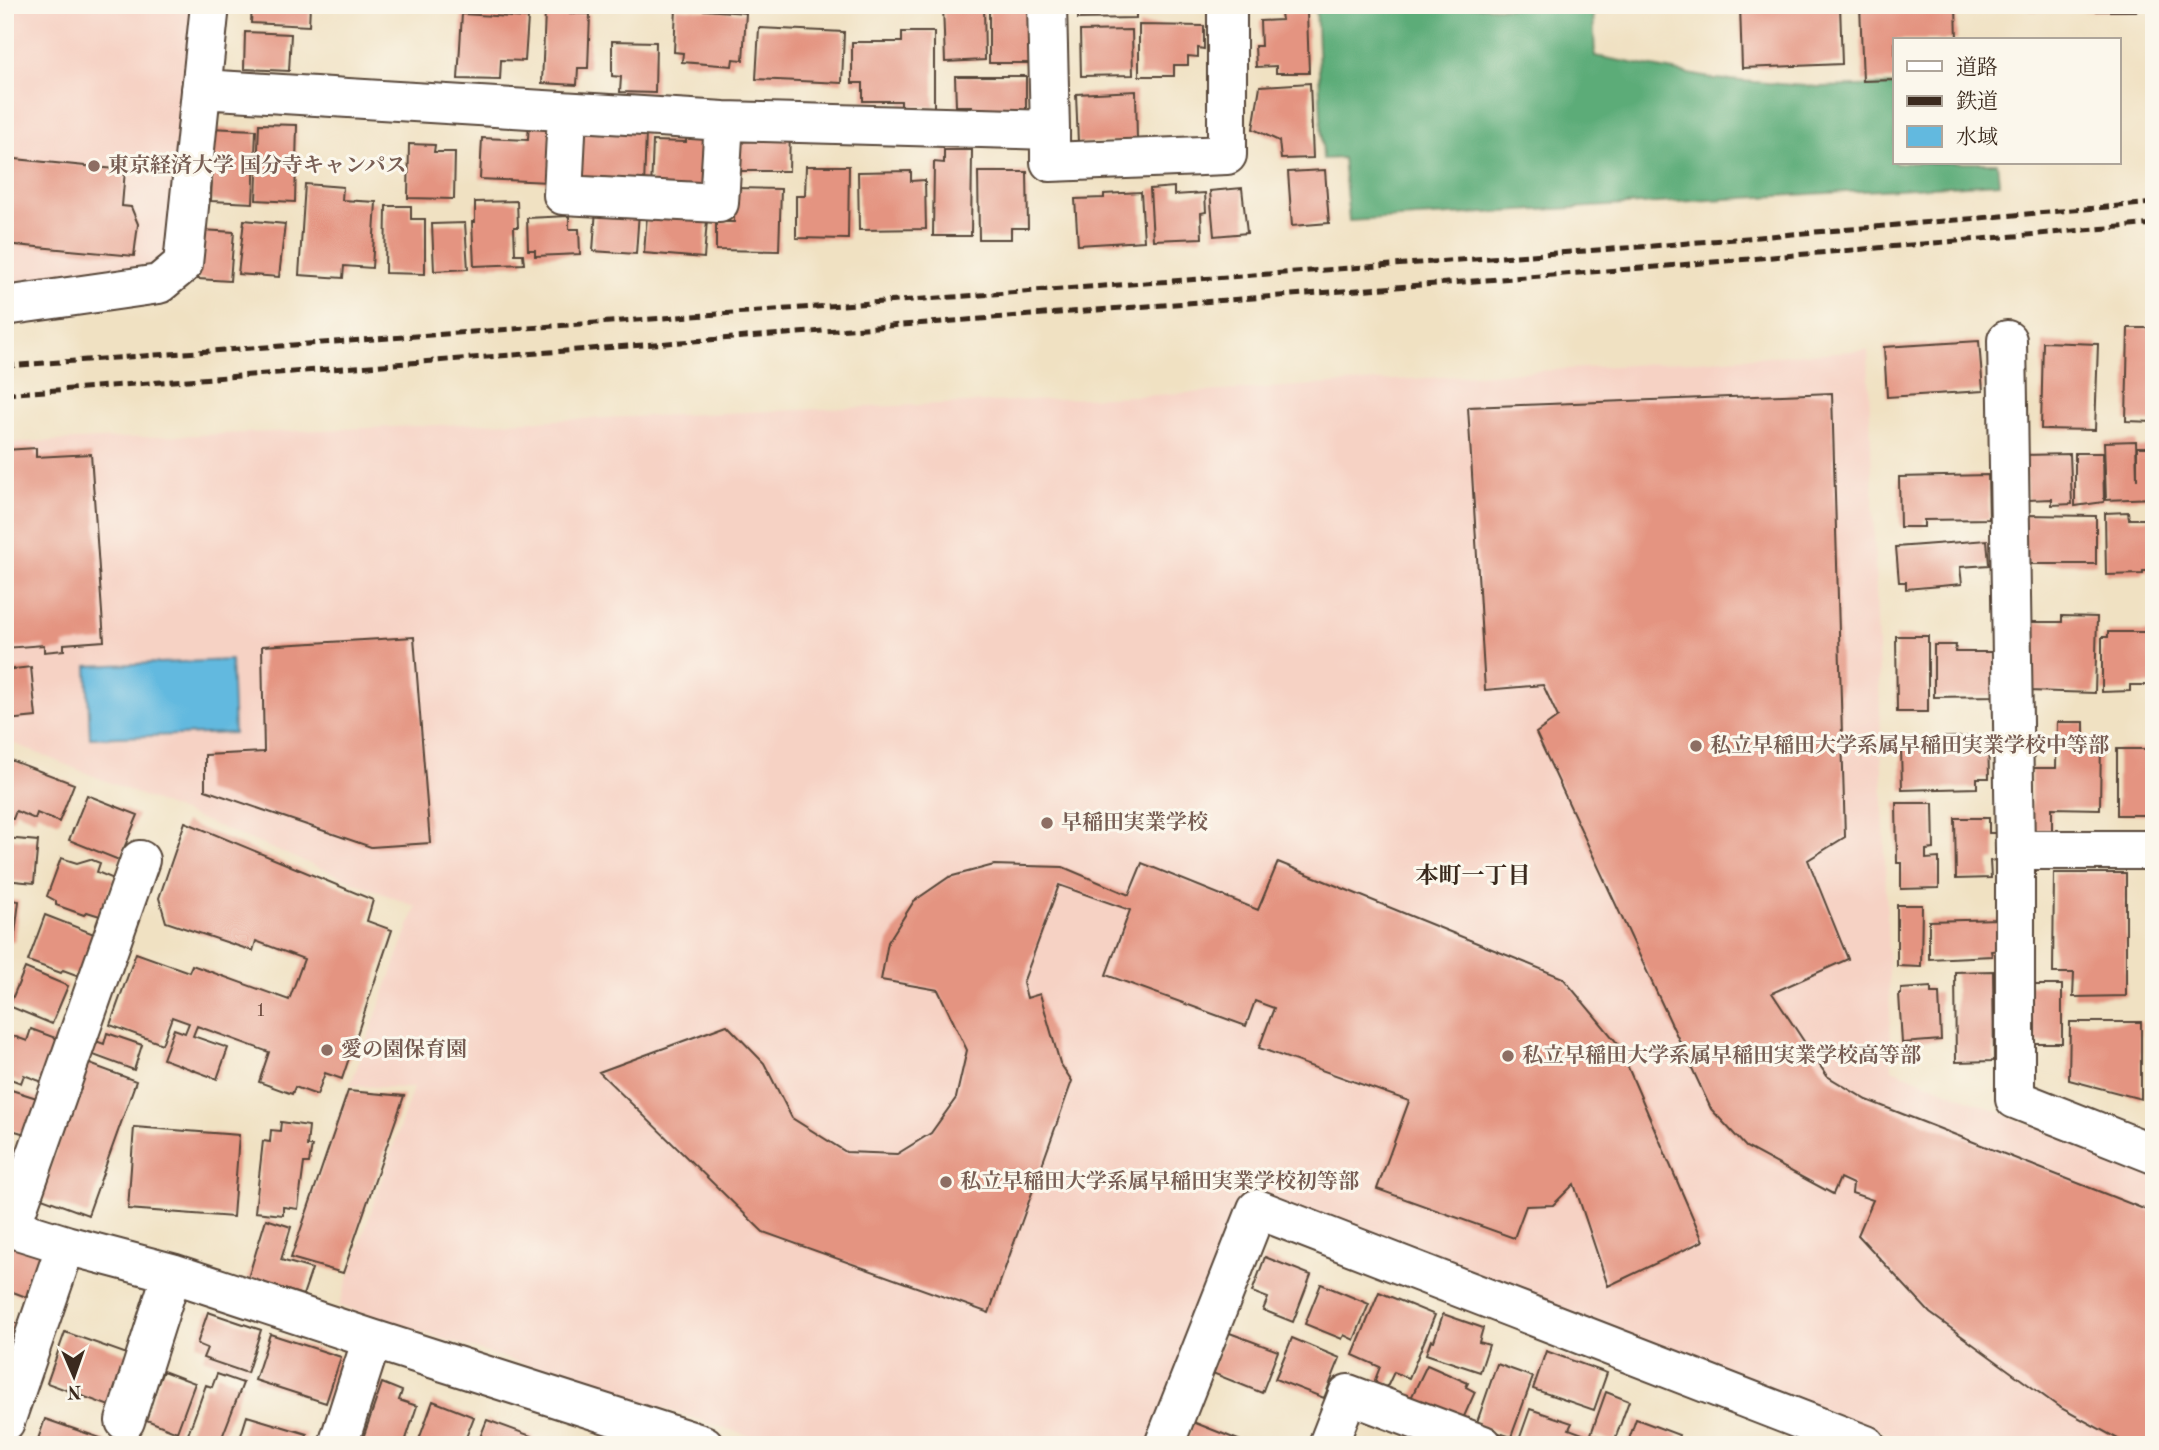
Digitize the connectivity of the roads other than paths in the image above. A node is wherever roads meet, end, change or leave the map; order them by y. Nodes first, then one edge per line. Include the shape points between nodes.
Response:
1 (210, 5) edge
2 (1047, 5) edge
3 (1227, 5) edge
4 (201, 89) junction
5 (567, 113) junction
6 (724, 121) junction
7 (1050, 130) junction
8 (5, 306) edge
9 (2007, 340) dead end
10 (2015, 850) junction
11 (2154, 850) edge
12 (140, 860) dead end
13 (2154, 1154) edge
14 (8, 1226) edge
15 (66, 1245) junction
16 (172, 1273) junction
17 (372, 1339) junction
18 (125, 1421) dead end
19 (5, 1422) edge
20 (338, 1445) edge
21 (704, 1445) edge
22 (1164, 1445) edge
23 (1328, 1445) edge
24 (1483, 1445) edge
25 (1866, 1445) edge

1 - 4 street
2 - 7 street
3 - 7 street via 1227,155 1050,162
4 - 5 street
4 - 8 street via 183,264 159,284
5 - 6 street
5 - 6 street via 563,195 693,202 719,203
6 - 7 street
9 - 10 street
10 - 11 street
10 - 13 street via 2015,1099
12 - 14 street
14 - 15 street
15 - 16 street
15 - 19 street
16 - 17 street
16 - 18 street
17 - 20 street
17 - 21 street
22 - 25 street via 1257,1209
23 - 24 street via 1348,1394

